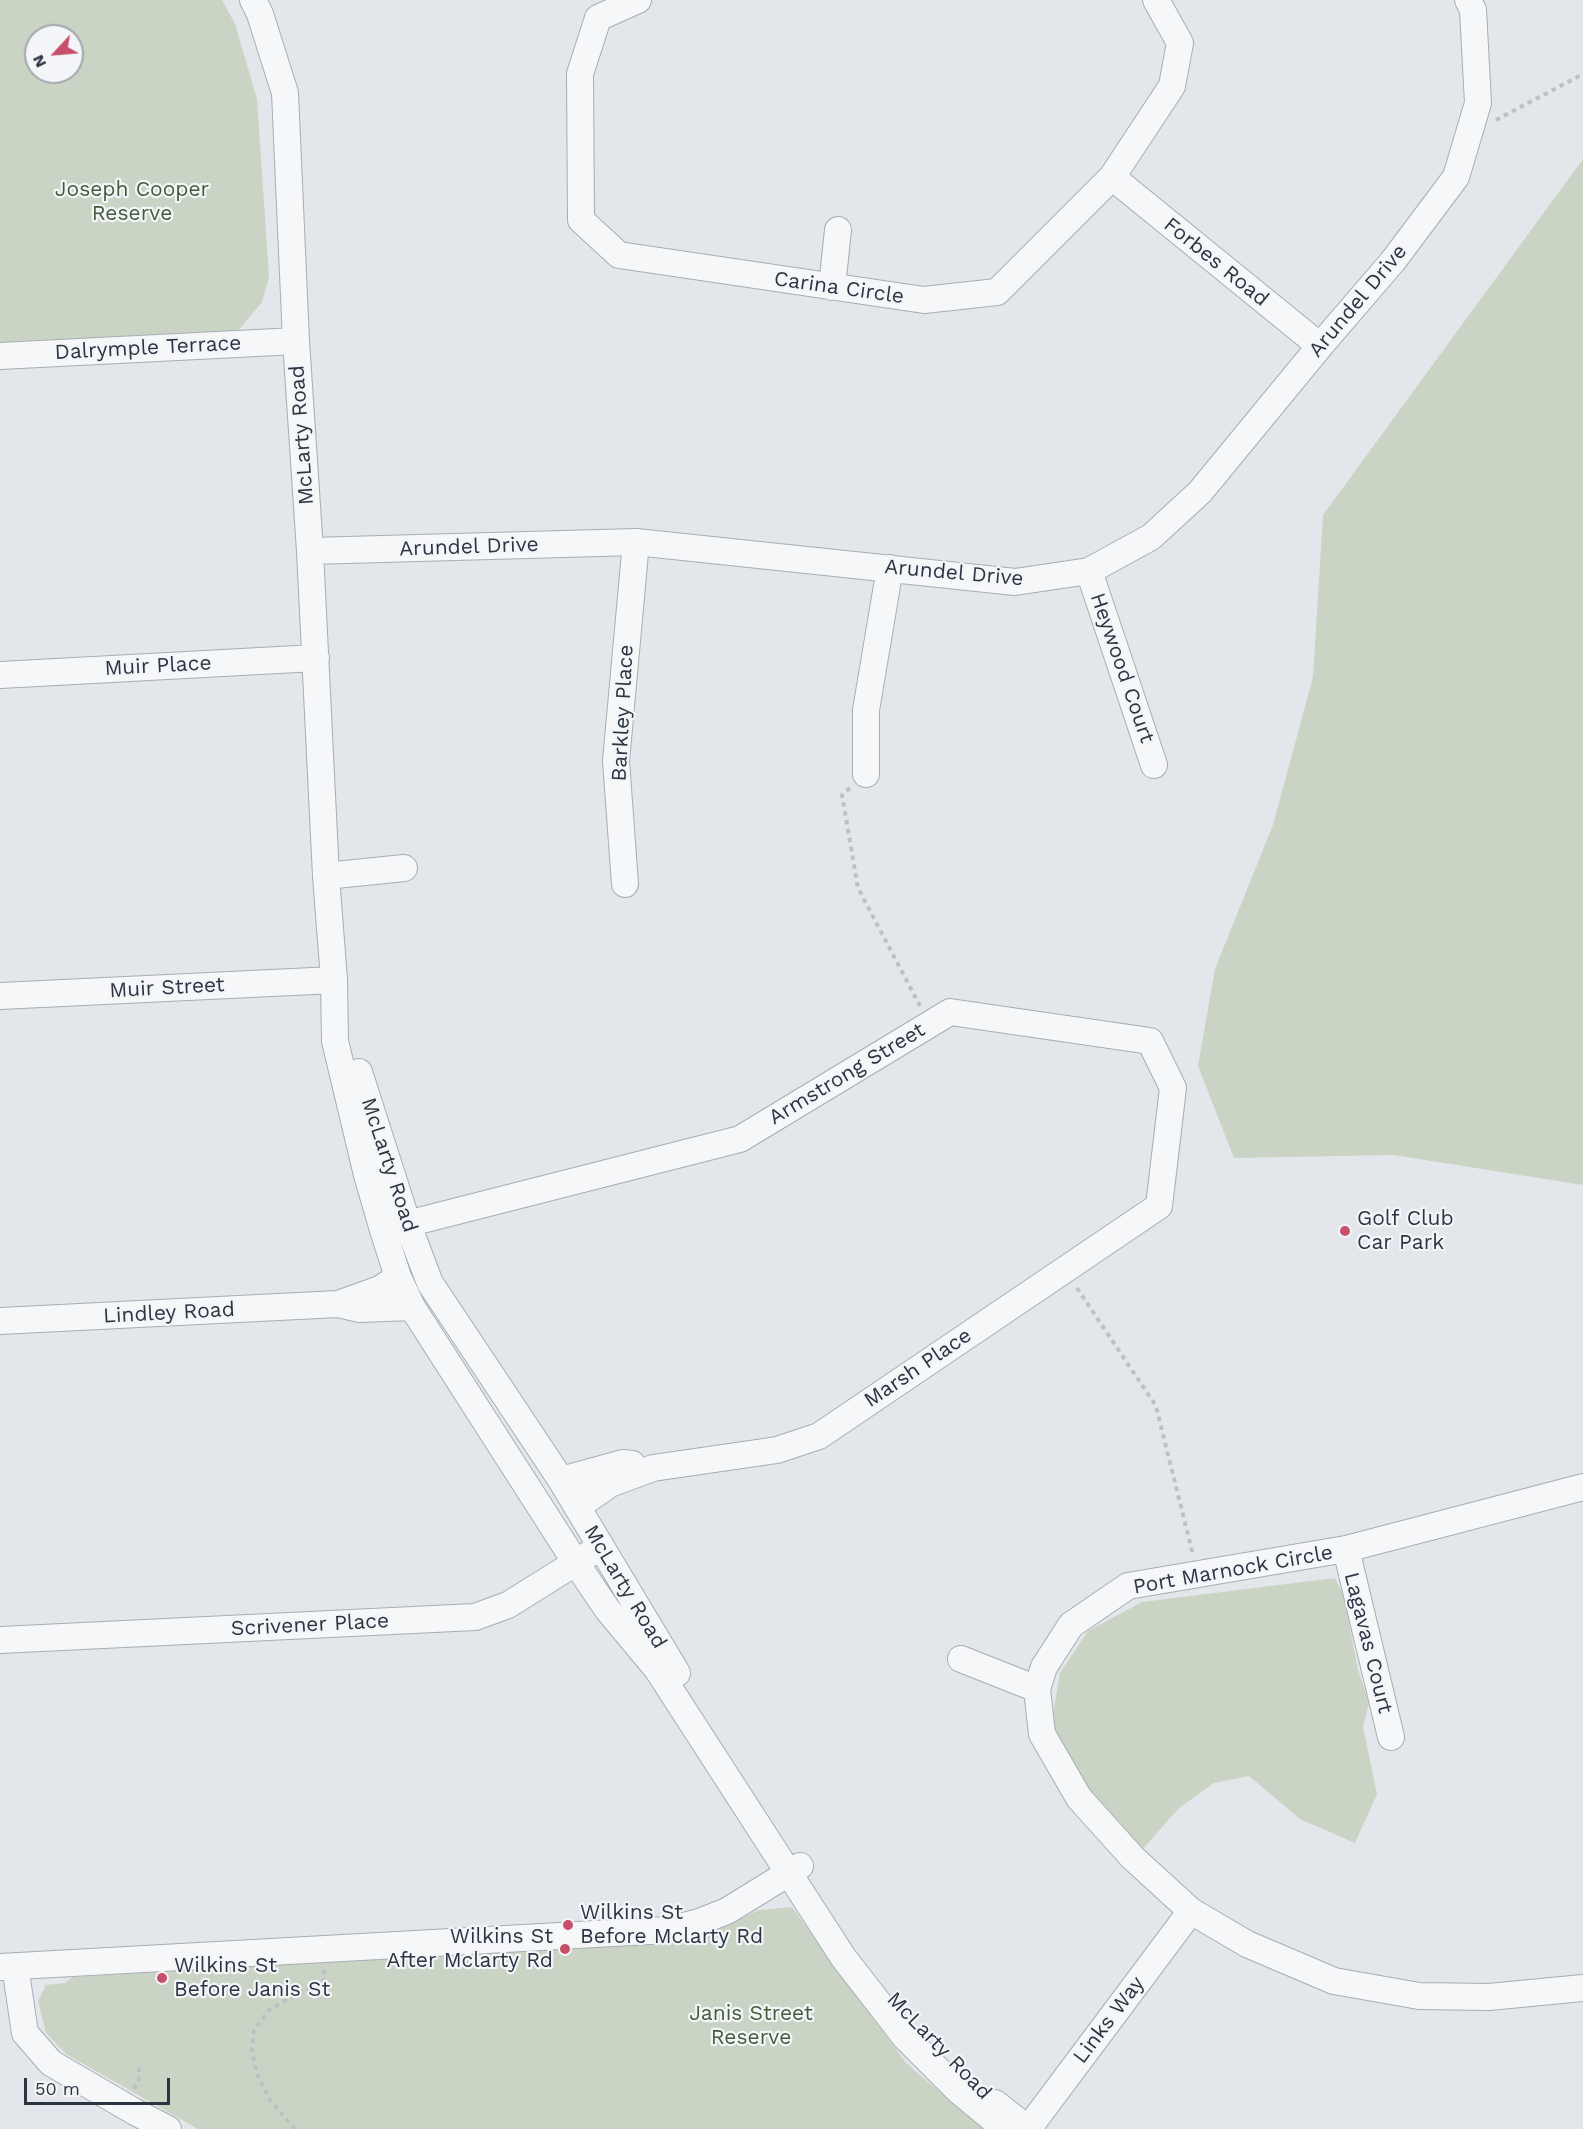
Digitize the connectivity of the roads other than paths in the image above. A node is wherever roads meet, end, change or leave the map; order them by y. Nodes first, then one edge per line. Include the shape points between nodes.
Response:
1 (253, 0) edge
2 (638, 0) edge
3 (1156, 0) edge
4 (1468, 0) edge
5 (1112, 177) junction
6 (838, 230) dead end
7 (832, 287) junction
8 (296, 341) junction
9 (1320, 346) junction
10 (0, 356) edge
11 (636, 542) junction
12 (310, 551) junction
13 (890, 568) junction
14 (1089, 571) junction
15 (316, 658) junction
16 (0, 675) edge
17 (1154, 765) dead end
18 (866, 774) road end
19 (404, 868) dead end
20 (326, 876) junction
21 (625, 884) dead end
22 (334, 980) junction
23 (0, 996) edge
24 (1159, 1206) joint
25 (408, 1225) junction
26 (383, 1230) junction
27 (430, 1283) junction
28 (405, 1292) junction
29 (0, 1321) edge
30 (1583, 1487) edge
31 (569, 1493) junction
32 (541, 1509) junction
33 (601, 1546) junction
34 (1346, 1549) junction
35 (576, 1563) junction
36 (0, 1640) edge
37 (961, 1659) dead end
38 (1037, 1689) junction
39 (1391, 1737) dead end
40 (795, 1870) junction
41 (1191, 1911) junction
42 (7, 1966) edge
43 (1583, 1988) edge
44 (131, 2112) edge
45 (168, 2129) edge
46 (1005, 2129) edge
47 (1028, 2129) edge

1 - 8 street, McLarty Road via 285,93
2 - 7 street, Carina Circle via 598,18 579,74 581,220 619,255
3 - 5 street, Carina Circle via 1180,43 1172,86
4 - 9 street, Arundel Drive via 1473,10 1478,103 1456,177 1393,261
5 - 7 street, Carina Circle via 997,292 924,300
5 - 9 street, Forbes Road
6 - 7 street
8 - 10 street, Dalrymple Terrace
8 - 12 street, McLarty Road
9 - 14 street, Arundel Drive via 1200,492 1151,537
11 - 12 street, Arundel Drive
11 - 13 street, Arundel Drive
11 - 21 street, Barkley Place via 616,760
12 - 15 street, McLarty Road
13 - 14 street, Arundel Drive via 1015,582
13 - 18 street via 866,710
14 - 17 street, Heywood Court
15 - 16 street, Muir Place
15 - 20 street, McLarty Road
19 - 20 street
20 - 22 street, McLarty Road
22 - 23 street, Muir Street
22 - 25 street, McLarty Road
22 - 26 street, McLarty Road via 335,1041
24 - 25 street, Armstrong Street via 1173,1088 1150,1041 950,1012 740,1139
24 - 31 street, Marsh Place via 819,1436 777,1450 653,1468 623,1463
25 - 26 street, Armstrong Street
25 - 27 street, McLarty Road
26 - 28 street, McLarty Road
27 - 28 street, Lindley Road
27 - 31 street, McLarty Road
28 - 29 street, Lindley Road via 360,1309 338,1304
28 - 32 street, McLarty Road
30 - 34 street, Port Marnock Circle
31 - 32 street, Marsh Place
31 - 33 street, McLarty Road
32 - 35 street, McLarty Road
33 - 35 street, Scrivener Place
33 - 40 street, McLarty Road
34 - 38 street, Port Marnock Circle via 1128,1586 1071,1625 1044,1668
34 - 39 street, Lagavas Court
35 - 36 street, Scrivener Place via 508,1605 475,1617
35 - 40 street, McLarty Road via 607,1609 657,1669
37 - 38 street
38 - 41 street, Port Marnock Circle via 1042,1734 1079,1798 1133,1858
40 - 42 street via 727,1911 667,1930
40 - 46 street, McLarty Road via 843,1957 905,2037 959,2091
40 - 47 street, McLarty Road via 920,2033 979,2091
41 - 43 street, Port Marnock Circle via 1247,1944 1334,1981 1419,1996 1489,1997
41 - 47 street, Links Way
42 - 44 street via 26,2033 51,2063
44 - 45 street

